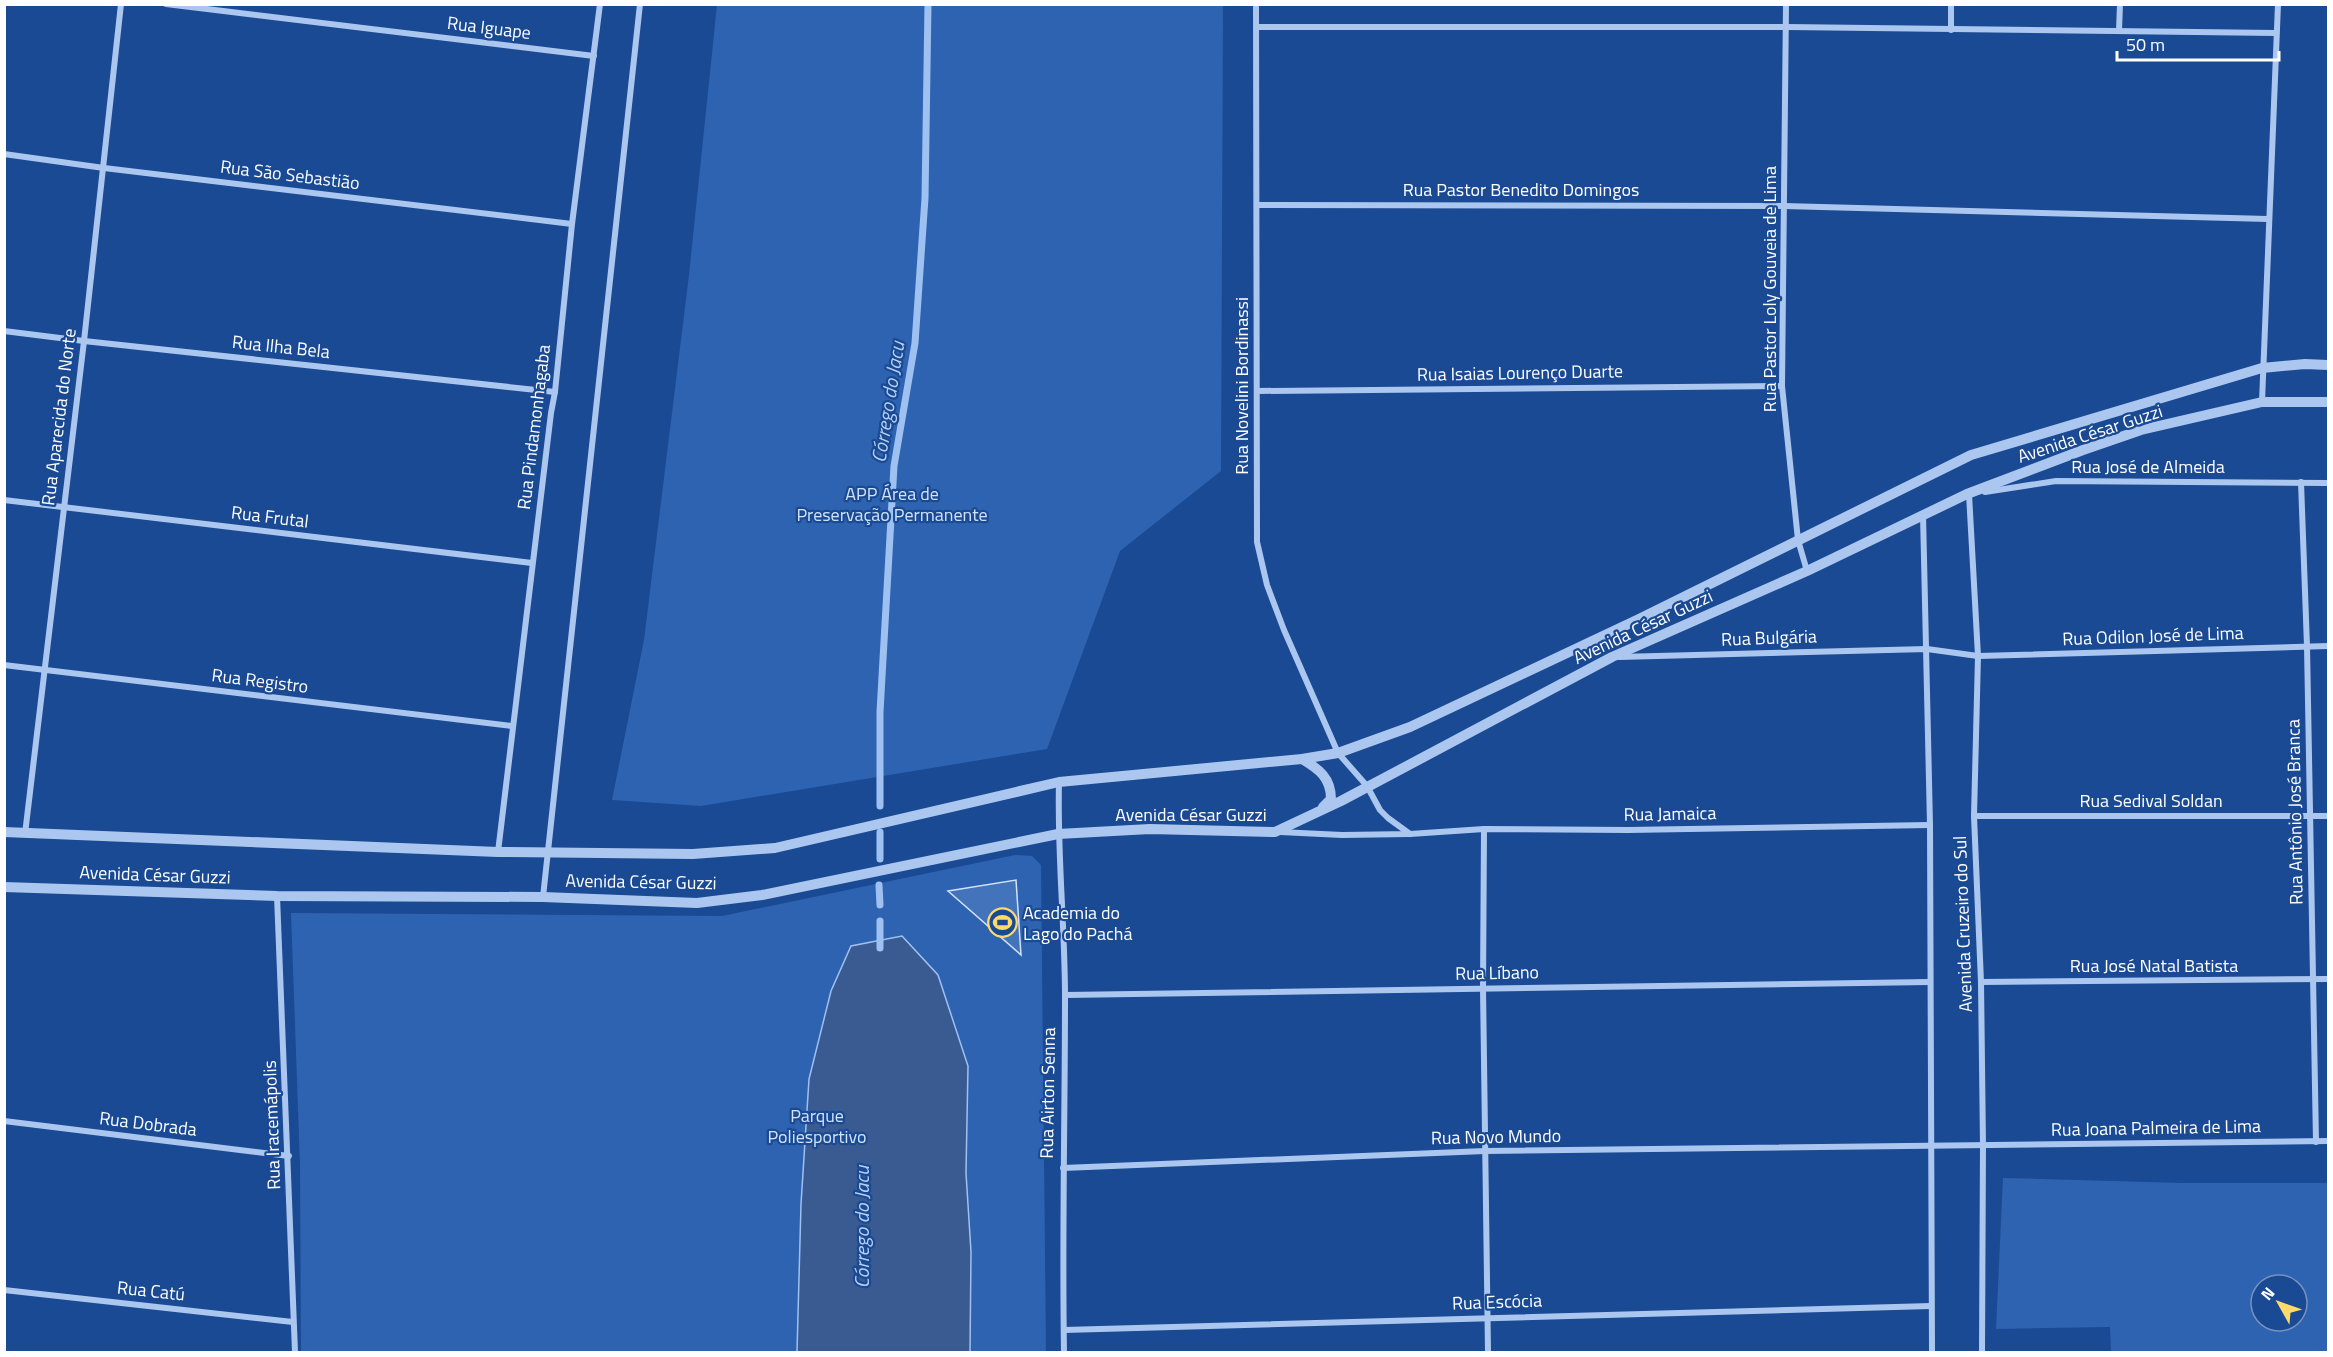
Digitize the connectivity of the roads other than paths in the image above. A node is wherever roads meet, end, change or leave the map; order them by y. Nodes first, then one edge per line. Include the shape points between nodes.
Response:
1 (121, 4) edge
2 (166, 4) edge
3 (600, 4) edge
4 (640, 4) edge
5 (1256, 4) edge
6 (1786, 4) edge
7 (1951, 4) edge
8 (2120, 4) edge
9 (2278, 4) edge
10 (1256, 27) junction
11 (1786, 27) junction
12 (1951, 30) junction
13 (2119, 31) junction
14 (2276, 33) junction
15 (594, 56) junction
16 (4, 153) edge
17 (104, 168) junction
18 (1258, 205) junction
19 (1784, 206) junction
20 (2268, 219) junction
21 (572, 224) junction
22 (4, 331) edge
23 (84, 341) junction
24 (2328, 365) edge
25 (2262, 368) junction
26 (1782, 386) junction
27 (1258, 391) junction
28 (555, 392) junction
29 (2262, 402) junction
30 (2328, 402) edge
31 (2301, 482) junction
32 (2328, 483) edge
33 (1967, 494) junction
34 (4, 500) edge
35 (64, 507) junction
36 (1923, 514) junction
37 (1798, 540) junction
38 (532, 563) junction
39 (1807, 571) junction
40 (2307, 646) junction
41 (2328, 646) edge
42 (1927, 649) junction
43 (1978, 656) junction
44 (1612, 657) junction
45 (4, 665) edge
46 (43, 670) junction
47 (512, 726) junction
48 (1338, 753) junction
49 (1302, 759) junction
50 (1059, 782) junction
51 (1367, 786) junction
52 (1318, 812) junction
53 (1974, 816) junction
54 (2310, 816) junction
55 (2328, 816) edge
56 (1930, 825) junction
57 (1484, 829) junction
58 (4, 832) edge
59 (1275, 832) junction
60 (25, 834) junction
61 (1058, 834) junction
62 (1410, 834) junction
63 (498, 852) junction
64 (546, 852) junction
65 (4, 887) edge
66 (277, 896) junction
67 (543, 897) junction
68 (2313, 979) junction
69 (2328, 979) edge
70 (1929, 982) junction
71 (1981, 982) junction
72 (1483, 988) junction
73 (1065, 995) junction
74 (4, 1121) edge
75 (2328, 1141) edge
76 (2316, 1142) junction
77 (1983, 1144) junction
78 (1930, 1146) junction
79 (1485, 1151) junction
80 (289, 1156) junction
81 (1063, 1168) junction
82 (4, 1290) edge
83 (1931, 1306) junction
84 (1487, 1317) junction
85 (294, 1322) junction
86 (1064, 1330) junction
87 (295, 1353) edge
88 (1064, 1353) edge
89 (1488, 1353) edge
90 (1932, 1353) edge
91 (1982, 1353) edge

1 - 17 street, Rua Aparecida do Norte
2 - 15 street, Rua Iguape
3 - 15 street, Rua Pindamonhagaba
4 - 64 street
5 - 10 street, Rua Novelini Bordinassi
6 - 11 street, Rua Pastor Loly Gouveia de Lima
7 - 12 street
8 - 13 street
9 - 14 street
10 - 11 street
10 - 18 street, Rua Novelini Bordinassi
11 - 12 street
11 - 19 street, Rua Pastor Loly Gouveia de Lima
12 - 13 street
13 - 14 street
14 - 20 street
15 - 21 street, Rua Pindamonhagaba
16 - 17 street, Rua São Sebastião
17 - 21 street, Rua São Sebastião
17 - 23 street, Rua Aparecida do Norte
18 - 19 street, Rua Pastor Benedito Domingos
18 - 27 street, Rua Novelini Bordinassi
19 - 20 street, Rua Pastor Benedito Domingos
19 - 26 street, Rua Pastor Loly Gouveia de Lima
20 - 25 street
21 - 28 street, Rua Pindamonhagaba
22 - 23 street, Rua Ilha Bela
23 - 28 street, Rua Ilha Bela
23 - 35 street, Rua Aparecida do Norte
24 - 25 street, Avenida César Guzzi
25 - 29 street
25 - 37 street, Avenida César Guzzi via 1971,455
26 - 27 street, Rua Isaias Lourenço Duarte
26 - 37 street, Rua Pastor Loly Gouveia de Lima
27 - 48 street, Rua Novelini Bordinassi via 1257,542 1267,585 1284,630
28 - 38 street, Rua Pindamonhagaba
29 - 30 street, Avenida César Guzzi
29 - 33 street, Avenida César Guzzi via 2141,430
31 - 32 street, Rua José de Almeida
31 - 33 street, Rua José de Almeida via 2056,481
31 - 40 street, Rua Antônio José Branca
33 - 36 street, Avenida César Guzzi
33 - 43 street, Avenida Cruzeiro do Sul
34 - 35 street, Rua Frutal
35 - 38 street, Rua Frutal
35 - 46 street, Rua Aparecida do Norte
36 - 39 street, Avenida César Guzzi
36 - 42 street, Avenida Cruzeiro do Sul
37 - 39 street, Rua Pastor Loly Gouveia de Lima
37 - 48 street, Avenida César Guzzi via 1640,620 1431,717
38 - 47 street, Rua Pindamonhagaba
39 - 44 street, Avenida César Guzzi
40 - 41 street, Rua Odilon José de Lima
40 - 43 street, Rua Odilon José de Lima
40 - 54 street, Rua Antônio José Branca
42 - 43 street, Rua Odilon José de Lima
42 - 44 street, Rua Bulgária
42 - 56 street, Avenida Cruzeiro do Sul
43 - 53 street, Avenida Cruzeiro do Sul
44 - 51 street, Avenida César Guzzi
45 - 46 street, Rua Registro
46 - 47 street, Rua Registro
46 - 60 street, Rua Aparecida do Norte
47 - 63 street, Rua Pindamonhagaba
48 - 49 street, Avenida César Guzzi
48 - 51 street, Rua Novelini Bordinassi
49 - 50 street, Avenida César Guzzi
49 - 52 street via 1320,770 1331,786 1331,799
50 - 61 street, Rua Airton Senna
50 - 64 street, Avenida César Guzzi via 775,848 693,854
51 - 52 street, Avenida César Guzzi
51 - 62 street via 1380,810
52 - 59 street, Avenida César Guzzi
53 - 54 street, Rua Sedival Soldan
53 - 71 street, Avenida Cruzeiro do Sul
54 - 55 street, Rua Sedival Soldan
54 - 68 street, Rua Antônio José Branca
56 - 57 street, Rua Jamaica
56 - 70 street, Avenida Cruzeiro do Sul
57 - 62 street, Rua Jamaica
57 - 72 street
58 - 60 street, Avenida César Guzzi
59 - 61 street, Avenida César Guzzi via 1150,829
59 - 62 street, Rua Jamaica
60 - 63 street, Avenida César Guzzi
61 - 67 street, Avenida César Guzzi via 740,898 697,903
61 - 73 street, Rua Airton Senna
63 - 64 street, Avenida César Guzzi
64 - 67 street
65 - 66 street, Avenida César Guzzi
66 - 67 street, Avenida César Guzzi
66 - 80 street, Rua Iracemápolis
68 - 69 street, Rua José Natal Batista
68 - 71 street, Rua José Natal Batista
68 - 76 street, Rua Antônio José Branca
70 - 72 street, Rua Líbano
70 - 78 street, Avenida Cruzeiro do Sul
71 - 77 street, Avenida Cruzeiro do Sul
72 - 73 street, Rua Líbano
72 - 79 street
73 - 81 street, Rua Airton Senna
74 - 80 street, Rua Dobrada
75 - 76 street, Rua Joana Palmeira de Lima
76 - 77 street, Rua Joana Palmeira de Lima
77 - 78 street, Rua Joana Palmeira de Lima
77 - 91 street, Avenida Cruzeiro do Sul
78 - 79 street, Rua Novo Mundo
78 - 83 street, Avenida Cruzeiro do Sul
79 - 81 street, Rua Novo Mundo
79 - 84 street
80 - 85 street, Rua Iracemápolis
81 - 86 street, Rua Airton Senna
82 - 85 street, Rua Catú
83 - 84 street, Rua Escócia
83 - 90 street, Avenida Cruzeiro do Sul
84 - 86 street, Rua Escócia
84 - 89 street
85 - 87 street, Rua Iracemápolis
86 - 88 street, Rua Airton Senna

